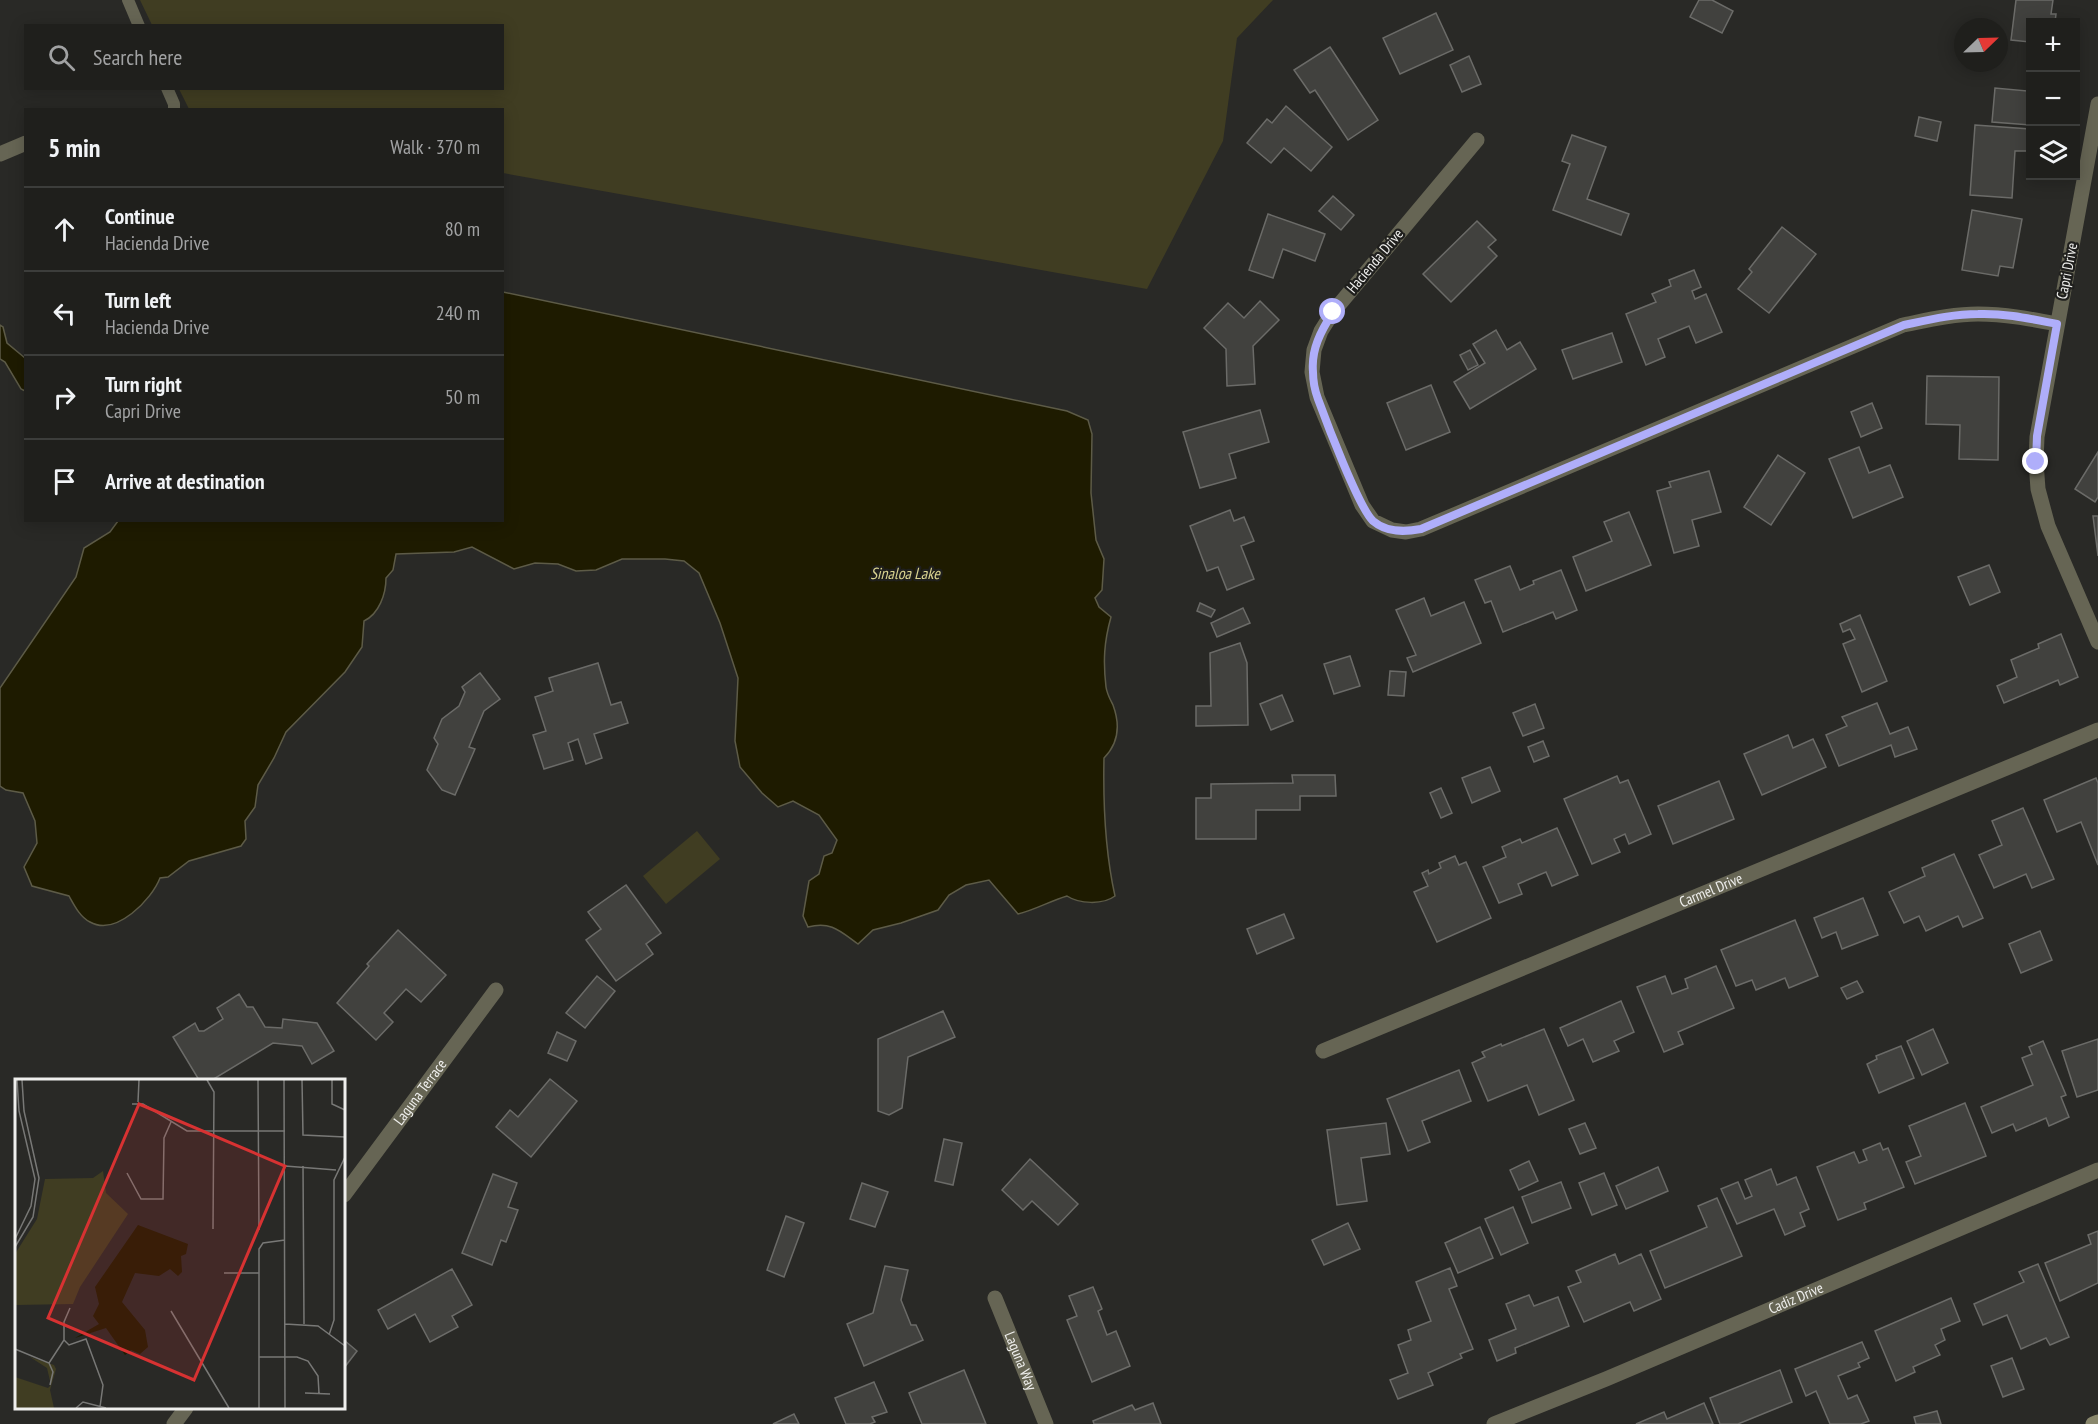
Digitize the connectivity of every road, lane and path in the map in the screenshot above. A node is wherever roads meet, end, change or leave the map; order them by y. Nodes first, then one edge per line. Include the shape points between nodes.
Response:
1 (128, 0) edge
2 (138, 24) edge
3 (168, 90) edge
4 (2098, 104) edge
5 (174, 108) edge
6 (1478, 140) dead end
7 (24, 144) edge
8 (0, 154) edge
9 (2057, 324) junction
10 (2098, 642) edge
11 (2098, 730) edge
12 (496, 990) dead end
13 (1323, 1051) dead end
14 (2098, 1170) edge
15 (345, 1194) edge
16 (995, 1298) dead end
17 (185, 1409) edge
18 (2098, 1422) edge
19 (174, 1424) edge
20 (1046, 1424) edge
21 (1494, 1424) edge
22 (2093, 1424) edge

1 - 2 lane
3 - 5 lane
4 - 9 street, Capri Drive
6 - 9 street, Hacienda Drive via 1333,312 1314,350 1312,372 1317,397 1362,505 1373,521 1392,530 1421,529 1904,325 1978,314
7 - 8 street
9 - 10 street, Capri Drive via 2037,436 2038,489 2049,526
11 - 13 street, Carmel Drive
12 - 15 street, Laguna Terrace
14 - 21 street, Cadiz Drive
16 - 20 street, Laguna Way
17 - 19 street
18 - 22 street

